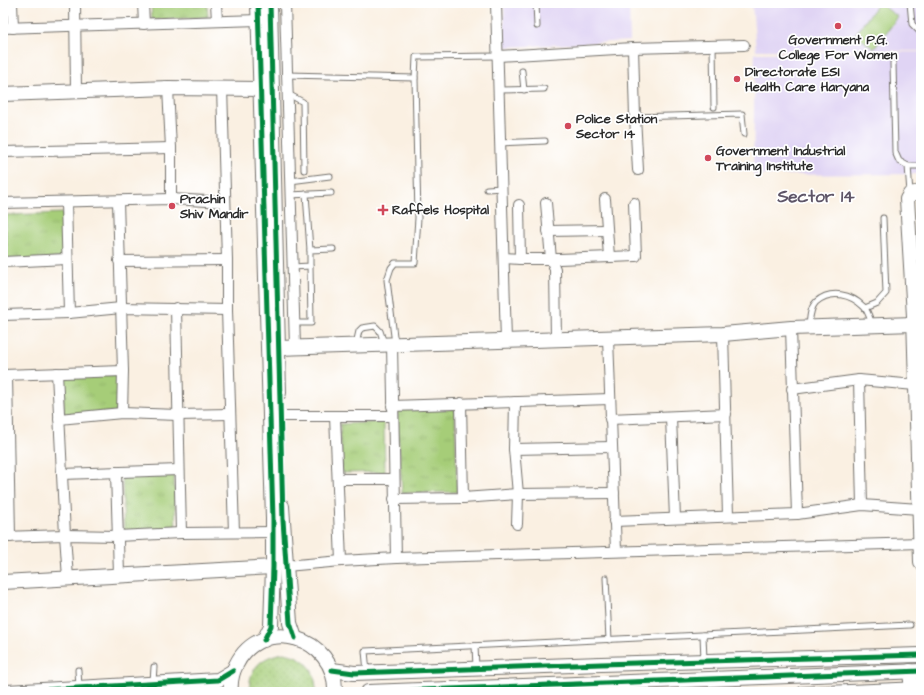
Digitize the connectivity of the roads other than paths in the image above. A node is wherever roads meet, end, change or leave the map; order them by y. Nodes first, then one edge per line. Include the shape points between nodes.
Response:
1 (12, 3) edge
2 (75, 3) edge
3 (143, 3) edge
4 (216, 3) edge
5 (258, 3) edge
6 (270, 3) edge
7 (285, 3) edge
8 (496, 3) edge
9 (536, 3) edge
10 (910, 3) edge
11 (217, 21) junction
12 (264, 23) junction
13 (144, 24) junction
14 (286, 25) junction
15 (76, 26) junction
16 (537, 26) dead end
17 (8, 28) edge
18 (921, 33) edge
19 (744, 45) dead end
20 (713, 46) junction
21 (633, 48) junction
22 (498, 56) junction
23 (893, 63) dead end
24 (522, 71) dead end
25 (287, 75) junction
26 (415, 78) junction
27 (222, 87) junction
28 (168, 88) junction
29 (261, 89) junction
30 (544, 89) dead end
31 (499, 90) junction
32 (524, 90) junction
33 (76, 92) junction
34 (3, 94) edge
35 (288, 94) junction
36 (714, 107) dead end
37 (635, 117) junction
38 (744, 134) dead end
39 (545, 142) dead end
40 (500, 143) junction
41 (171, 148) junction
42 (3, 152) edge
43 (908, 166) junction
44 (921, 166) edge
45 (304, 170) dead end
46 (638, 170) dead end
47 (330, 176) dead end
48 (290, 181) junction
49 (487, 188) dead end
50 (502, 188) junction
51 (331, 193) dead end
52 (916, 193) edge
53 (306, 194) junction
54 (290, 195) junction
55 (605, 199) dead end
56 (171, 200) junction
57 (118, 201) junction
58 (66, 202) junction
59 (225, 202) junction
60 (3, 203) edge
61 (546, 203) dead end
62 (634, 203) dead end
63 (519, 205) dead end
64 (882, 218) dead end
65 (607, 230) junction
66 (548, 231) junction
67 (333, 249) dead end
68 (310, 250) junction
69 (609, 257) junction
70 (504, 258) junction
71 (67, 259) junction
72 (520, 259) junction
73 (551, 259) junction
74 (227, 260) junction
75 (119, 261) junction
76 (3, 262) edge
77 (310, 266) junction
78 (292, 267) junction
79 (121, 308) junction
80 (176, 308) junction
81 (227, 310) junction
82 (69, 313) junction
83 (3, 315) edge
84 (868, 315) junction
85 (916, 319) edge
86 (809, 321) junction
87 (294, 323) junction
88 (791, 328) junction
89 (723, 334) junction
90 (608, 338) junction
91 (556, 339) junction
92 (506, 341) junction
93 (390, 344) junction
94 (294, 347) junction
95 (278, 348) junction
96 (123, 371) junction
97 (57, 373) junction
98 (5, 375) edge
99 (859, 380) junction
100 (915, 384) junction
101 (792, 390) junction
102 (610, 399) junction
103 (515, 402) junction
104 (461, 403) junction
105 (393, 411) junction
106 (122, 413) junction
107 (230, 414) junction
108 (726, 414) junction
109 (178, 415) junction
110 (280, 416) junction
111 (335, 416) junction
112 (671, 417) junction
113 (60, 419) junction
114 (610, 419) junction
115 (6, 428) edge
116 (919, 430) edge
117 (611, 447) junction
118 (514, 449) junction
119 (179, 470) junction
120 (116, 472) junction
121 (62, 474) junction
122 (394, 479) junction
123 (338, 480) junction
124 (614, 493) junction
125 (518, 494) junction
126 (463, 498) junction
127 (394, 499) junction
128 (862, 505) junction
129 (919, 509) junction
130 (797, 514) junction
131 (728, 516) junction
132 (675, 518) junction
133 (614, 521) junction
134 (517, 524) dead end
135 (234, 532) junction
136 (273, 532) junction
137 (181, 533) junction
138 (64, 535) junction
139 (117, 536) junction
140 (7, 537) edge
141 (921, 543) edge
142 (616, 551) junction
143 (396, 558) junction
144 (341, 561) junction
145 (921, 562) edge
146 (280, 566) junction
147 (119, 576) junction
148 (68, 578) junction
149 (606, 578) dead end
150 (3, 582) edge
151 (910, 625) dead end
152 (703, 635) junction
153 (295, 638) junction
154 (264, 640) junction
155 (609, 640) junction
156 (476, 646) junction
157 (919, 655) edge
158 (704, 661) junction
159 (601, 664) junction
160 (154, 667) dead end
161 (476, 669) junction
162 (78, 670) dead end
163 (332, 670) junction
164 (233, 671) junction
165 (916, 671) edge
166 (367, 672) junction
167 (153, 684) junction
168 (601, 687) edge
169 (79, 688) junction
170 (532, 689) edge
171 (915, 689) edge
172 (7, 692) edge
173 (231, 692) edge
174 (335, 692) edge
175 (368, 692) edge
176 (802, 692) edge

1 - 17 street
2 - 15 street
3 - 13 street
4 - 11 street
5 - 12 street
6 - 12 street
7 - 14 street
8 - 22 street
9 - 16 lane
10 - 18 lane via 912,24
11 - 12 street
11 - 13 street
12 - 14 street
12 - 29 street
12 - 95 street
13 - 15 street
14 - 25 street
15 - 17 street
15 - 33 street
19 - 20 street
20 - 21 street
20 - 36 lane
21 - 22 street
21 - 37 street
22 - 26 lane via 416,57
22 - 31 street
23 - 43 lane via 895,152 899,161
24 - 32 lane
25 - 26 lane
25 - 35 street
26 - 93 lane via 417,244 415,263 395,263 387,280
27 - 28 street
27 - 29 street
27 - 59 street
28 - 33 street
28 - 41 street
29 - 136 street
30 - 32 lane
31 - 32 lane
31 - 40 street
33 - 34 street
35 - 45 lane via 304,102
35 - 48 street
37 - 38 lane via 742,114
37 - 46 street
39 - 40 lane
40 - 50 street
41 - 42 street
41 - 56 street
43 - 44 lane
43 - 52 lane
47 - 48 lane
48 - 54 street
49 - 50 lane
50 - 70 street
51 - 53 lane
52 - 85 street via 907,199
53 - 54 lane
53 - 68 lane
54 - 78 street
55 - 65 street
56 - 57 street
56 - 59 street
57 - 58 street
57 - 75 street
58 - 60 street
58 - 71 street
59 - 74 street
61 - 66 street
62 - 69 street via 636,256
63 - 72 street
64 - 84 lane via 886,293
65 - 66 street
65 - 69 street
66 - 73 street
67 - 68 lane
68 - 77 lane
69 - 73 street
70 - 72 street
70 - 92 street
71 - 76 street
71 - 82 street
72 - 73 street
73 - 91 street via 555,269
74 - 75 street
74 - 81 street
75 - 79 street
77 - 78 lane
77 - 87 lane via 310,323
78 - 87 street
79 - 80 street
79 - 82 street
79 - 96 street
80 - 81 street
80 - 109 street
81 - 107 street
82 - 83 street
84 - 85 street
84 - 86 street
84 - 86 lane via 852,298 841,294 829,294 816,303
85 - 100 street
86 - 88 street
87 - 94 street
88 - 89 street
88 - 101 street
89 - 90 street
89 - 108 street
90 - 91 street
90 - 102 street
91 - 92 street
92 - 93 street
93 - 94 street
93 - 105 street
94 - 95 street
95 - 110 street
96 - 97 street
96 - 106 street
97 - 98 street
97 - 113 street
98 - 115 street
99 - 100 street
99 - 101 street
99 - 128 street
100 - 116 street
101 - 130 street
102 - 103 street
102 - 114 street
103 - 104 street
103 - 118 street
104 - 105 street
104 - 126 street
105 - 111 street
105 - 122 street
106 - 109 street
106 - 113 street
107 - 109 street
107 - 135 street
108 - 112 street
108 - 131 street
109 - 119 street
110 - 111 street
110 - 146 street via 283,520
111 - 123 street
112 - 114 street
112 - 132 street
113 - 121 street
114 - 117 street
115 - 140 street
116 - 129 street
117 - 118 street
117 - 124 street
118 - 125 street
119 - 120 street
119 - 137 street
120 - 121 street
120 - 139 street
121 - 138 street
122 - 123 street
122 - 127 street
123 - 144 street
124 - 125 street
124 - 133 street
125 - 126 street
125 - 134 street
126 - 127 street
127 - 143 street
128 - 129 street
128 - 130 street
129 - 141 street
130 - 131 street
131 - 132 street
132 - 133 street
133 - 142 street
135 - 136 street
135 - 137 street
136 - 146 street
137 - 139 street
138 - 139 street
138 - 140 street
138 - 148 street
139 - 147 street
141 - 142 street
141 - 145 street
142 - 143 street
143 - 144 street
144 - 146 street
146 - 147 street
146 - 153 street
146 - 154 street via 271,626
147 - 148 street
148 - 150 street
149 - 155 lane
151 - 152 lane
152 - 155 lane
152 - 158 lane
153 - 154 street via 285,636
153 - 163 street via 314,646
154 - 164 street via 245,652
155 - 156 lane
156 - 161 lane
156 - 166 lane via 365,651
157 - 158 street
157 - 165 street
158 - 159 street
159 - 161 street
159 - 168 street
160 - 167 lane
161 - 166 street
162 - 169 lane
163 - 166 street
163 - 174 street
164 - 167 street via 218,680
164 - 173 street
165 - 168 street
165 - 171 street
167 - 169 street
168 - 170 street
169 - 172 street
170 - 175 street
171 - 176 street

